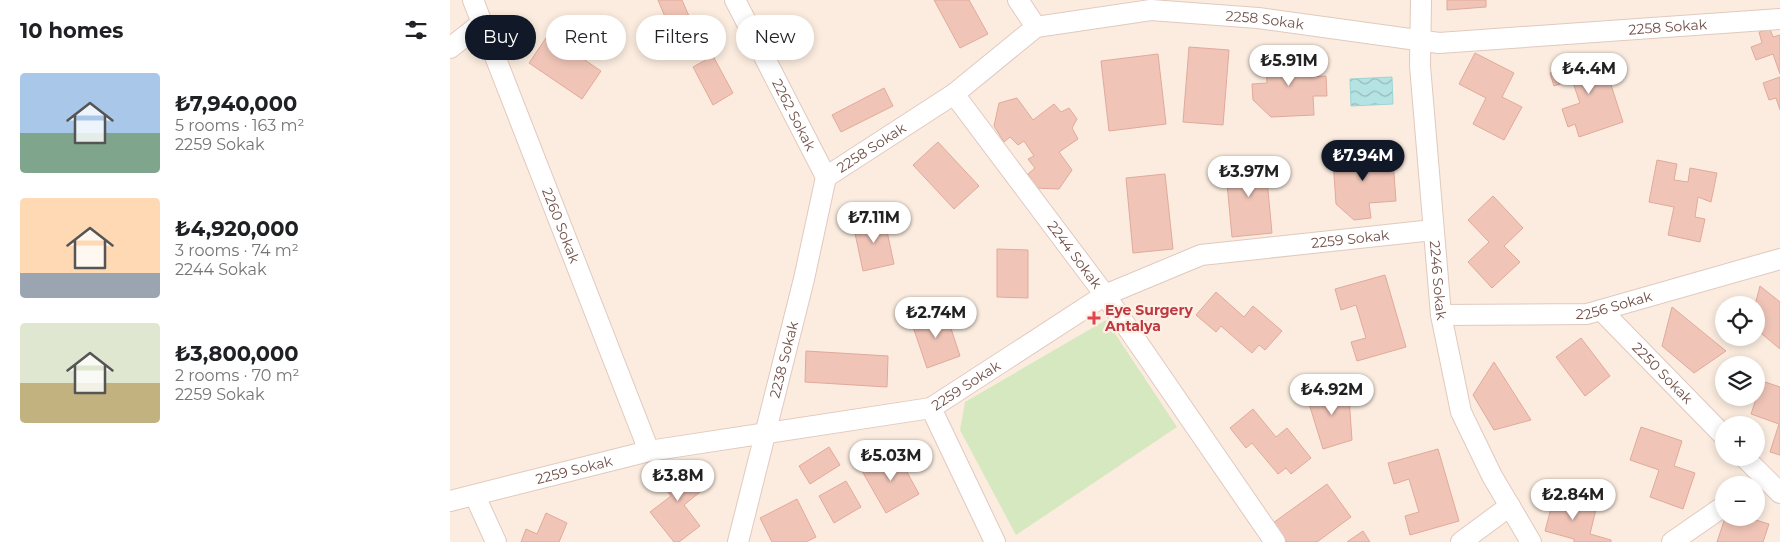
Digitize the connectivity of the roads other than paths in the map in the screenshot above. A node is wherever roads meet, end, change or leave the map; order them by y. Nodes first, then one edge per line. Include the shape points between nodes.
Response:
1 (472, 0) edge
2 (735, 0) edge
3 (1018, 0) edge
4 (1421, 0) edge
5 (1199, 7) edge
6 (479, 15) edge
7 (1780, 19) edge
8 (1036, 27) junction
9 (465, 36) edge
10 (1420, 40) junction
11 (450, 48) edge
12 (496, 60) edge
13 (954, 94) junction
14 (826, 177) junction
15 (1433, 230) junction
16 (1780, 259) edge
17 (1105, 295) junction
18 (1601, 310) junction
19 (1440, 315) junction
20 (931, 408) junction
21 (1715, 427) edge
22 (766, 433) junction
23 (649, 451) junction
24 (1765, 485) edge
25 (1780, 493) edge
26 (475, 496) junction
27 (450, 501) edge
28 (1510, 506) junction
29 (1715, 512) edge
30 (496, 542) edge
31 (738, 542) edge
32 (995, 542) edge
33 (1275, 542) edge
34 (1461, 542) edge
35 (1531, 542) edge
36 (1672, 542) edge

1 - 6 street, 2260 Sokak
2 - 14 street, 2262 Sokak
3 - 8 street
4 - 10 street, 2246 Sokak
5 - 8 street, 2258 Sokak via 1151,10
5 - 10 street, 2258 Sokak
7 - 10 street, 2258 Sokak via 1439,43
8 - 13 street, 2258 Sokak
9 - 11 street
10 - 15 street, 2246 Sokak
12 - 23 street, 2260 Sokak
13 - 14 street, 2258 Sokak
13 - 17 street, 2244 Sokak
14 - 22 street, 2238 Sokak
15 - 17 street, 2259 Sokak via 1201,255
15 - 19 street, 2246 Sokak
16 - 18 street, 2256 Sokak
17 - 20 street, 2259 Sokak
17 - 33 street, 2244 Sokak
18 - 19 street, 2256 Sokak via 1587,314
18 - 21 street, 2250 Sokak
19 - 28 street, 2246 Sokak via 1461,412
20 - 22 street, 2259 Sokak
20 - 32 street
22 - 23 street, 2259 Sokak
22 - 31 street, 2238 Sokak
23 - 26 street, 2259 Sokak
24 - 25 street
26 - 27 street, 2259 Sokak
26 - 30 street
28 - 34 street
28 - 35 street, 2246 Sokak
29 - 36 street

